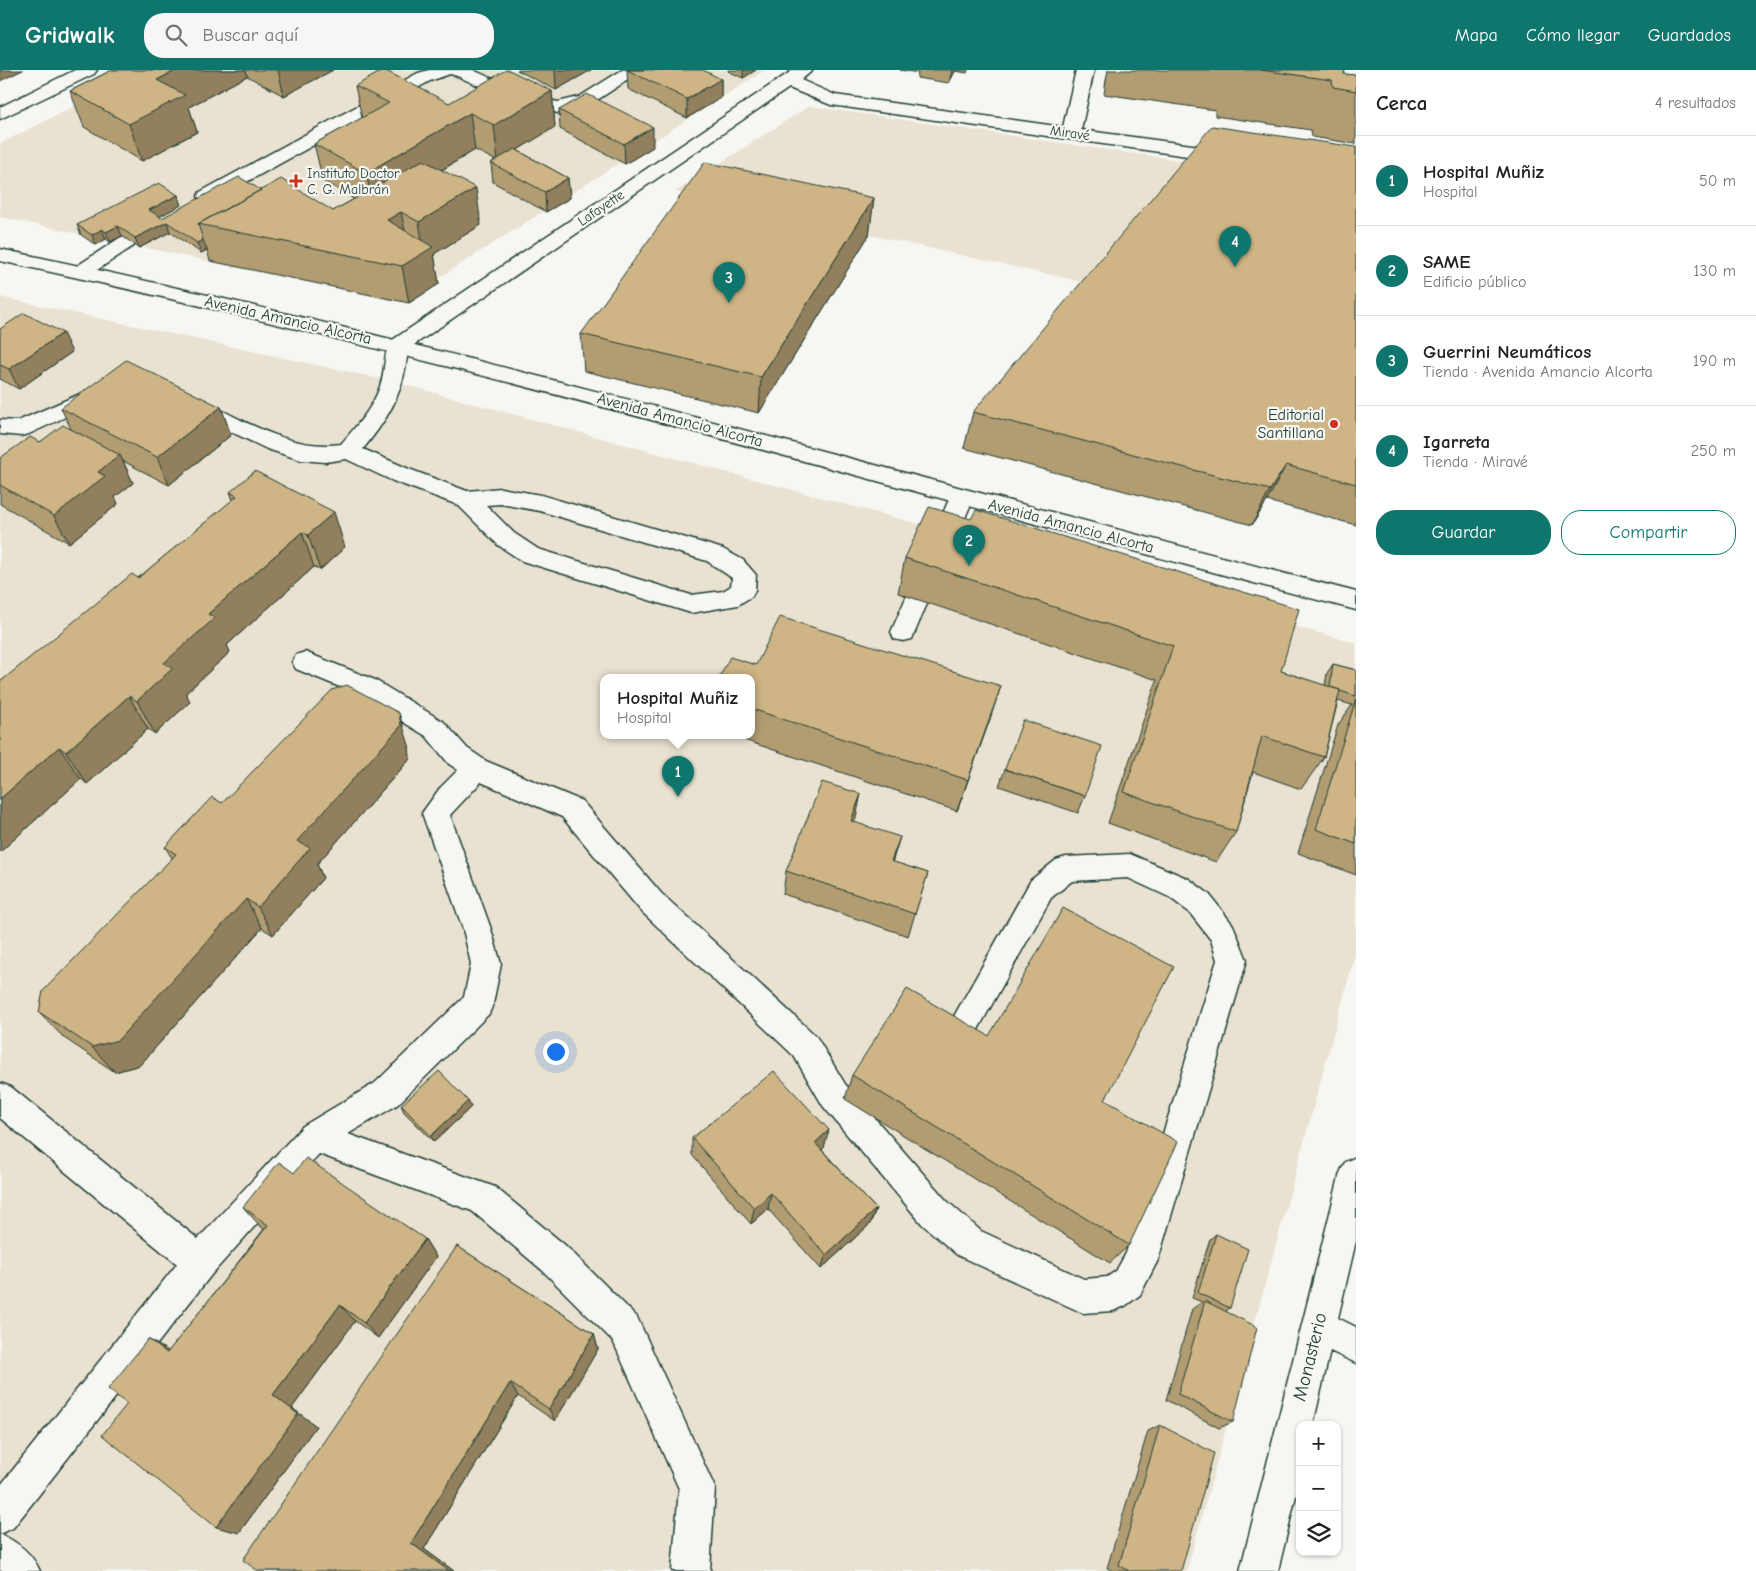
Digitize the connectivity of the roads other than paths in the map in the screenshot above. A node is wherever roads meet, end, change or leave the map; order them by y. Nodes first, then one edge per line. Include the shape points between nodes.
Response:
1 (88, 70) edge
2 (447, 70) edge
3 (453, 70) edge
4 (634, 70) edge
5 (804, 70) edge
6 (1084, 70) edge
7 (788, 81) junction
8 (0, 114) edge
9 (1071, 133) junction
10 (1248, 158) edge
11 (192, 204) edge
12 (128, 240) edge
13 (0, 255) edge
14 (81, 272) junction
15 (398, 346) junction
16 (116, 385) edge
17 (172, 394) edge
18 (0, 427) edge
19 (348, 451) junction
20 (962, 498) junction
21 (466, 499) junction
22 (940, 548) edge
23 (917, 599) dead end
24 (1356, 601) edge
25 (903, 632) dead end
26 (305, 662) dead end
27 (477, 769) junction
28 (964, 1025) edge
29 (4, 1108) edge
30 (314, 1138) junction
31 (1356, 1173) edge
32 (200, 1262) junction
33 (1318, 1326) junction
34 (1356, 1346) edge
35 (0, 1515) edge
36 (0, 1554) edge
37 (21, 1571) edge
38 (691, 1571) edge
39 (1259, 1571) edge

1 - 8 street
2 - 11 street via 424,78
3 - 4 street via 536,105 562,108 580,103
5 - 7 street, Lafayette
6 - 9 street
7 - 9 street, Miravé via 831,100
7 - 15 street, Lafayette
9 - 10 street, Miravé
12 - 14 street
13 - 14 street, Avenida Amancio Alcorta
14 - 15 street, Avenida Amancio Alcorta
15 - 19 street via 390,394 375,419
15 - 20 street, Avenida Amancio Alcorta
16 - 18 street via 21,429
17 - 19 street via 275,444 301,452 325,454
19 - 21 street
20 - 22 street
20 - 24 street, Avenida Amancio Alcorta
21 - 21 street via 501,496 541,503 715,555 735,566 744,576 743,590 729,599 691,604 530,555 506,539
23 - 25 street
26 - 27 street via 366,687 436,729 458,756
27 - 28 street via 572,809 651,902 805,1046 840,1102 934,1212 969,1243 1083,1296 1113,1294 1128,1283 1141,1260 1232,960 1223,934 1200,902 1179,888 1130,866 1066,869 1041,890
27 - 30 street via 436,813 486,964 478,1004 386,1094
29 - 32 street
30 - 32 street
30 - 38 street via 483,1199 554,1258 625,1329 697,1488
31 - 33 street, Monasterio
32 - 35 street
33 - 34 street
33 - 39 street, Monasterio
36 - 37 street

